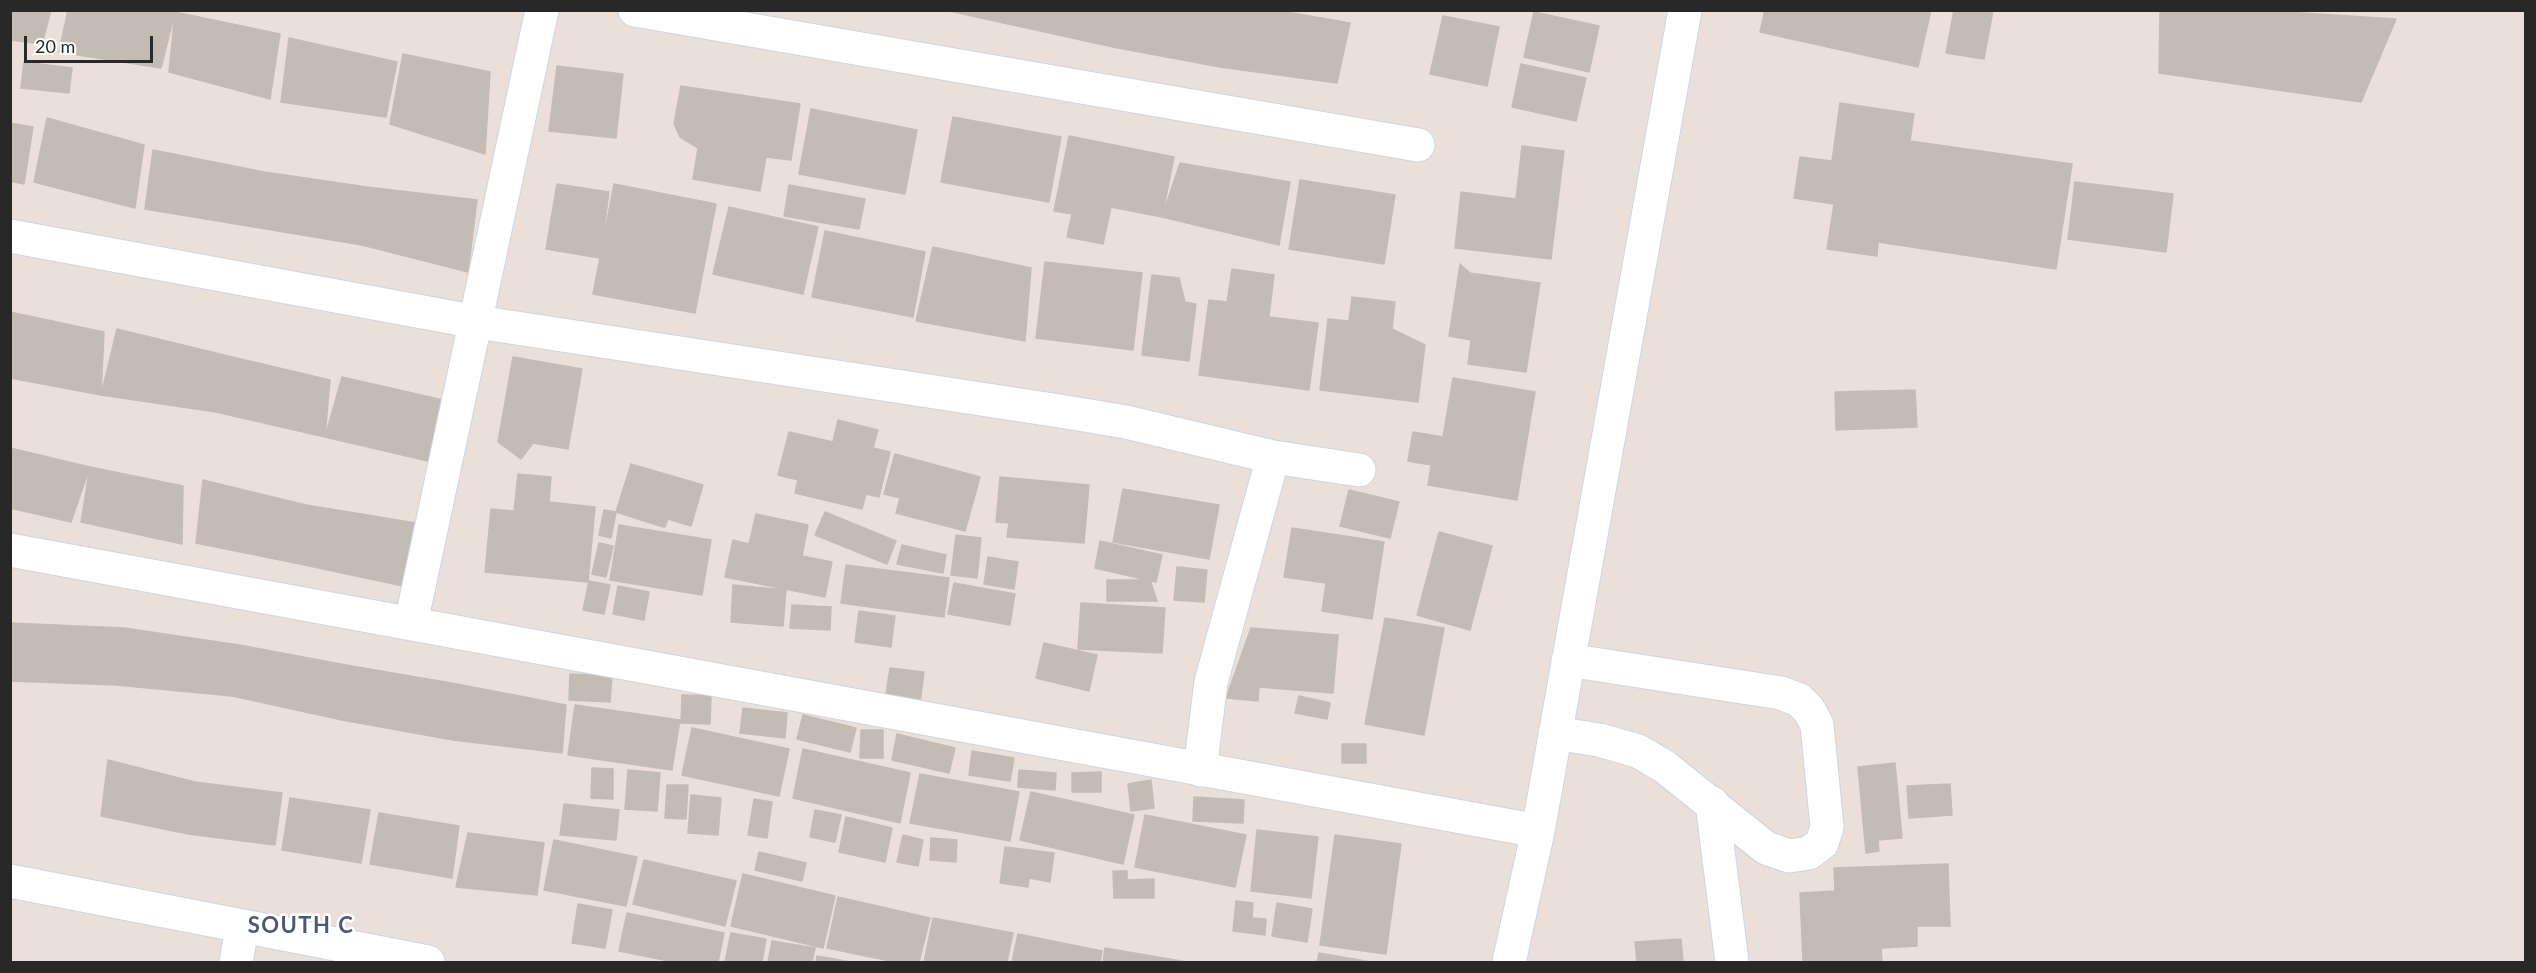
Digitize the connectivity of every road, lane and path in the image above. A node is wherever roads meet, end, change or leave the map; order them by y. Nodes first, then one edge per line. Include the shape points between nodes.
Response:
1 (542, 10) edge
2 (635, 10) edge
3 (1685, 10) edge
4 (1418, 145) dead end
5 (10, 237) edge
6 (477, 322) junction
7 (1273, 457) junction
8 (1359, 470) dead end
9 (10, 550) edge
10 (411, 623) junction
11 (1568, 660) junction
12 (1555, 733) junction
13 (1200, 770) junction
14 (1712, 803) junction
15 (1538, 831) junction
16 (10, 881) edge
17 (242, 928) junction
18 (236, 963) edge
19 (428, 963) edge
20 (1509, 963) edge
21 (1732, 963) edge

1 - 6 street
2 - 4 street
3 - 11 street
5 - 6 street
6 - 7 street via 1126,422
6 - 10 street
7 - 8 street
7 - 13 street via 1211,682
9 - 10 street
10 - 13 street
11 - 12 street
11 - 14 street via 1781,693 1799,700 1817,725 1827,827 1822,843 1809,853 1789,856 1766,848
12 - 14 street via 1638,751
12 - 15 street
13 - 15 street
14 - 21 street
15 - 20 street
16 - 17 street
17 - 18 street
17 - 19 street

